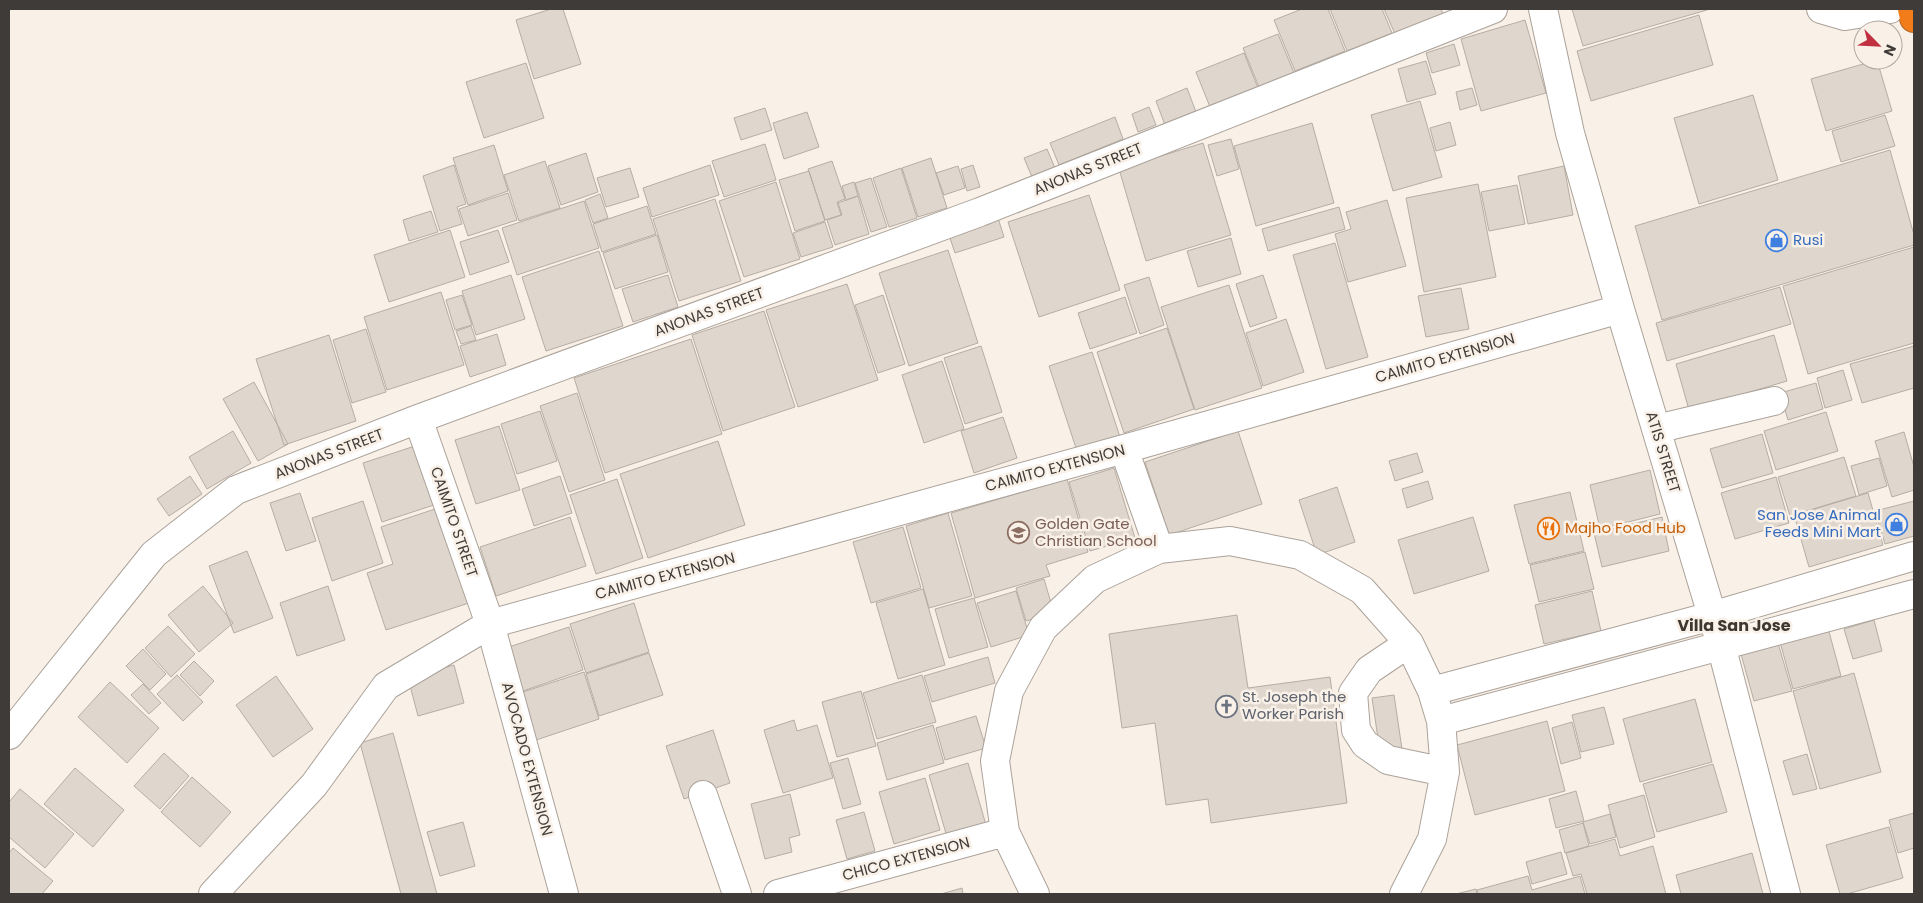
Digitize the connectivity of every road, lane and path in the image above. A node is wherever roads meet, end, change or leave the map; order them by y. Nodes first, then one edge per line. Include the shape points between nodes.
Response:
1 (1493, 9) edge
2 (1543, 9) edge
3 (1821, 9) edge
4 (1890, 9) edge
5 (1912, 9) edge
6 (1914, 18) edge
7 (1620, 309) junction
8 (1774, 401) dead end
9 (418, 419) junction
10 (1656, 429) junction
11 (1124, 449) junction
12 (1159, 549) junction
13 (1914, 556) edge
14 (1914, 594) edge
15 (1712, 616) junction
16 (490, 624) junction
17 (1409, 643) junction
18 (1721, 645) junction
19 (1432, 691) junction
20 (1441, 721) junction
21 (9, 735) edge
22 (1445, 772) junction
23 (703, 795) dead end
24 (1005, 832) junction
25 (213, 894) edge
26 (564, 894) edge
27 (737, 894) edge
28 (778, 894) edge
29 (1035, 894) edge
30 (1404, 894) edge
31 (1786, 894) edge

1 - 9 street, ANONAS STREET via 980,212
2 - 7 street, ATIS STREET via 1570,133
3 - 4 street via 1845,16
5 - 6 highway
7 - 10 street, ATIS STREET
7 - 11 street, CAIMITO EXTENSION
8 - 10 street
9 - 16 street, CAIMITO STREET
9 - 21 street, ANONAS STREET via 236,490 154,554
10 - 15 street, ATIS STREET
11 - 12 street
11 - 16 street, CAIMITO EXTENSION
12 - 17 street via 1230,540 1300,555 1362,590
12 - 24 street via 1095,579 1043,628 1009,691 996,761
13 - 15 street
14 - 18 street
15 - 18 street, ATIS STREET
15 - 19 street
16 - 25 street, CAIMITO EXTENSION via 386,686 314,785
16 - 26 street, AVOCADO EXTENSION
17 - 19 street
17 - 22 street via 1369,670 1353,693 1356,730 1364,744 1388,760
18 - 20 street
18 - 31 street, ATIS STREET
19 - 20 street
20 - 22 street
22 - 30 street via 1432,839
23 - 27 street
24 - 28 street, CHICO EXTENSION
24 - 29 street

